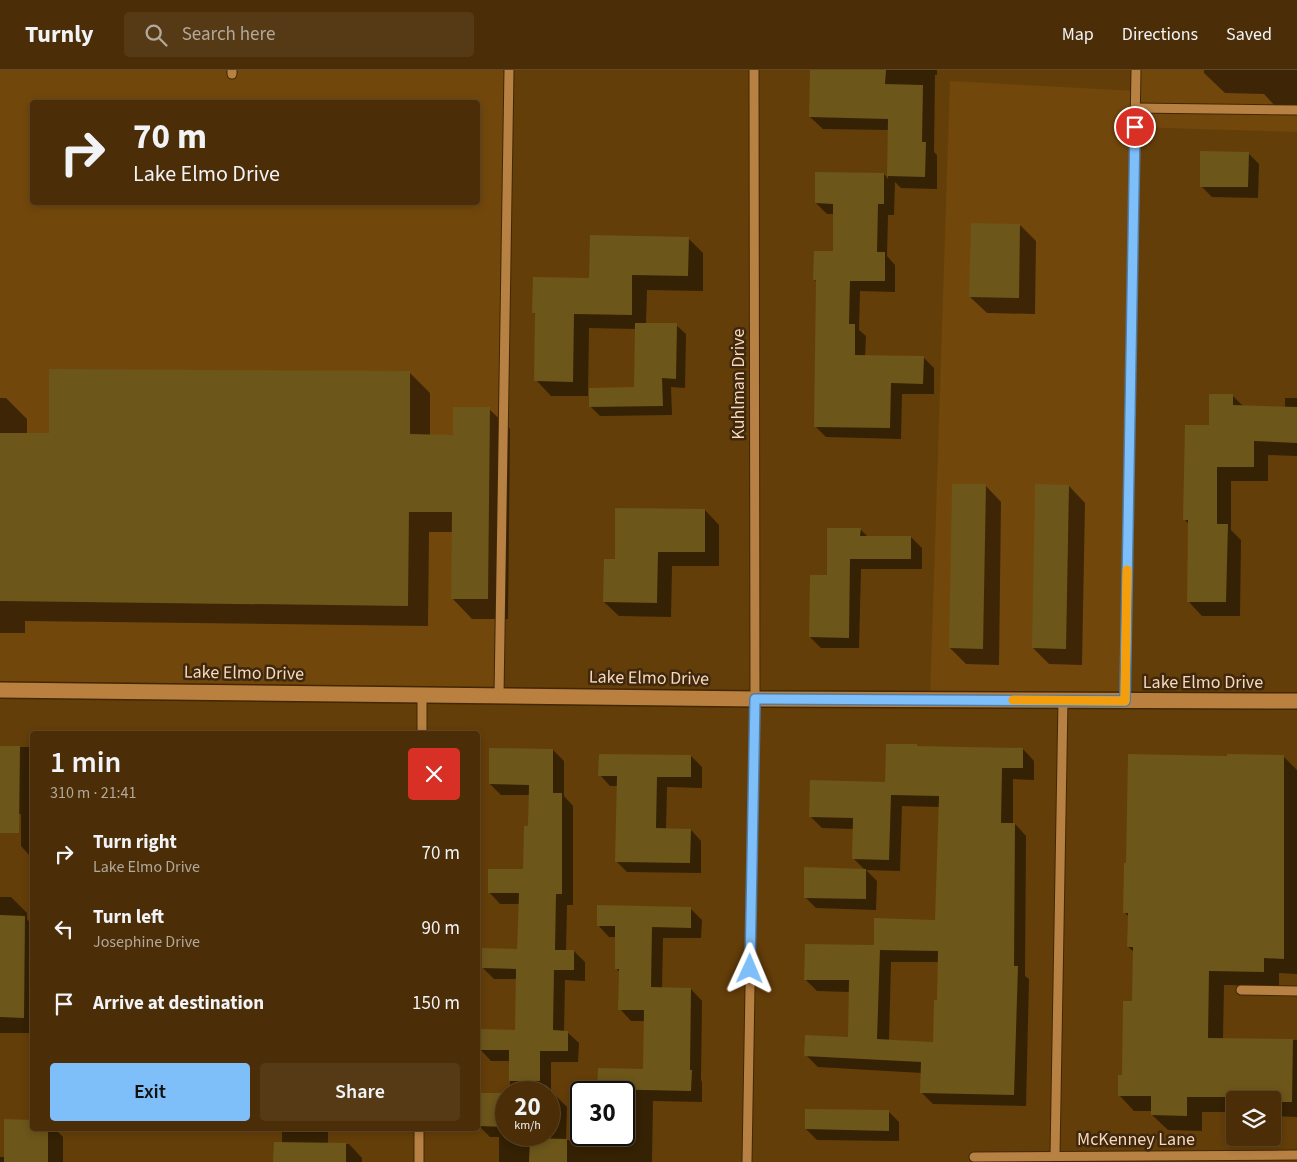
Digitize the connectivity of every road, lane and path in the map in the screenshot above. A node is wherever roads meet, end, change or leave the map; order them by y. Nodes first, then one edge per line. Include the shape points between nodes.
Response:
1 (509, 70) edge
2 (754, 70) edge
3 (1136, 70) edge
4 (1135, 108) junction
5 (1297, 110) edge
6 (0, 690) edge
7 (422, 694) junction
8 (499, 695) junction
9 (755, 699) junction
10 (1063, 700) junction
11 (1125, 701) junction
12 (1297, 701) edge
13 (422, 731) edge
14 (1241, 990) dead end
15 (1297, 991) edge
16 (419, 1131) edge
17 (1297, 1155) edge
18 (1055, 1156) junction
19 (974, 1157) dead end
20 (419, 1162) edge
21 (747, 1162) edge

1 - 8 street
2 - 9 street, Kuhlman Drive
3 - 4 street
4 - 5 street
4 - 11 street
6 - 7 main road, Lake Elmo Drive
7 - 8 main road, Lake Elmo Drive
7 - 13 street
8 - 9 main road, Lake Elmo Drive
9 - 10 main road, Lake Elmo Drive
9 - 21 street, Kuhlman Drive
10 - 11 main road, Lake Elmo Drive
10 - 18 street
11 - 12 main road, Lake Elmo Drive
14 - 15 street
16 - 20 street
17 - 18 street, McKenney Lane
18 - 19 street, McKenney Lane

